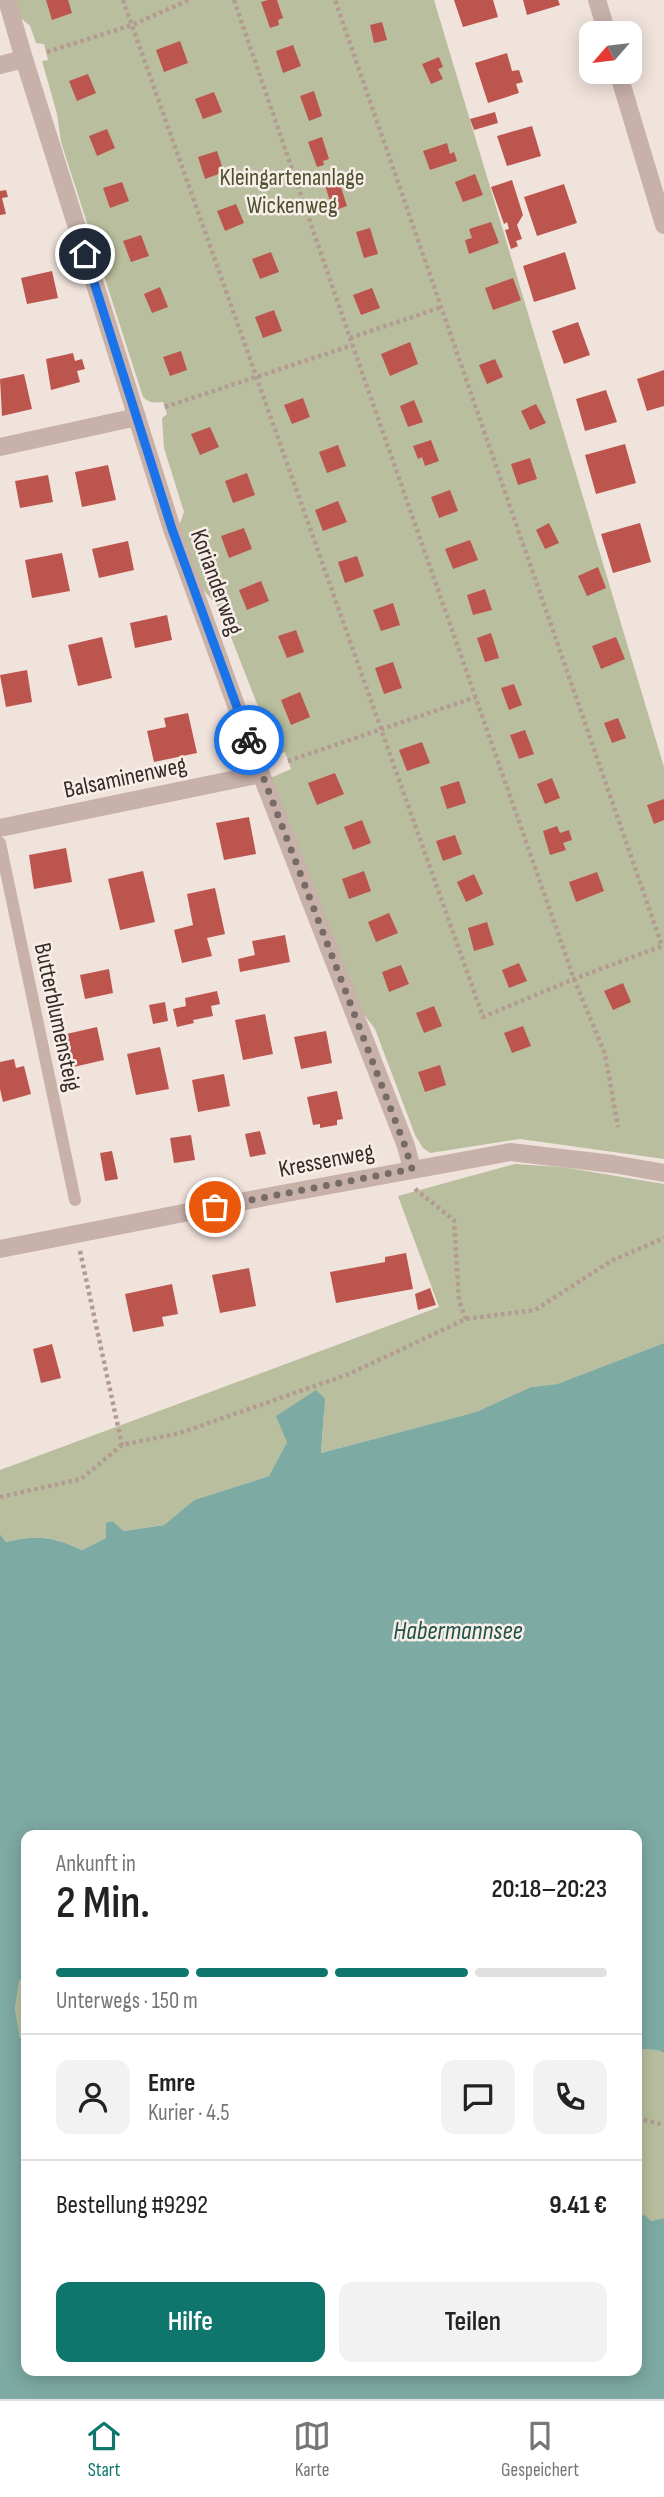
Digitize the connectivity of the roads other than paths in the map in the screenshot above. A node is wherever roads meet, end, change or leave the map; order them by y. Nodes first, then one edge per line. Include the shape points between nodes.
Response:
1 (8, 0) edge
2 (597, 0) edge
3 (603, 21) edge
4 (24, 60) junction
5 (0, 65) edge
6 (622, 84) edge
7 (664, 225) edge
8 (138, 417) junction
9 (0, 447) edge
10 (261, 774) junction
11 (0, 828) edge
12 (0, 843) edge
13 (412, 1169) junction
14 (664, 1173) edge
15 (75, 1199) dead end
16 (0, 1249) edge

1 - 4 street, Korianderweg
2 - 3 street
4 - 5 street
4 - 8 street, Korianderweg
6 - 7 street
8 - 9 street
8 - 10 street, Korianderweg via 172,529
10 - 11 street, Balsaminenweg
10 - 13 street, Korianderweg
12 - 15 lane, Butterblumensteig
13 - 14 street, Kressenweg via 510,1152
13 - 16 street, Kressenweg

